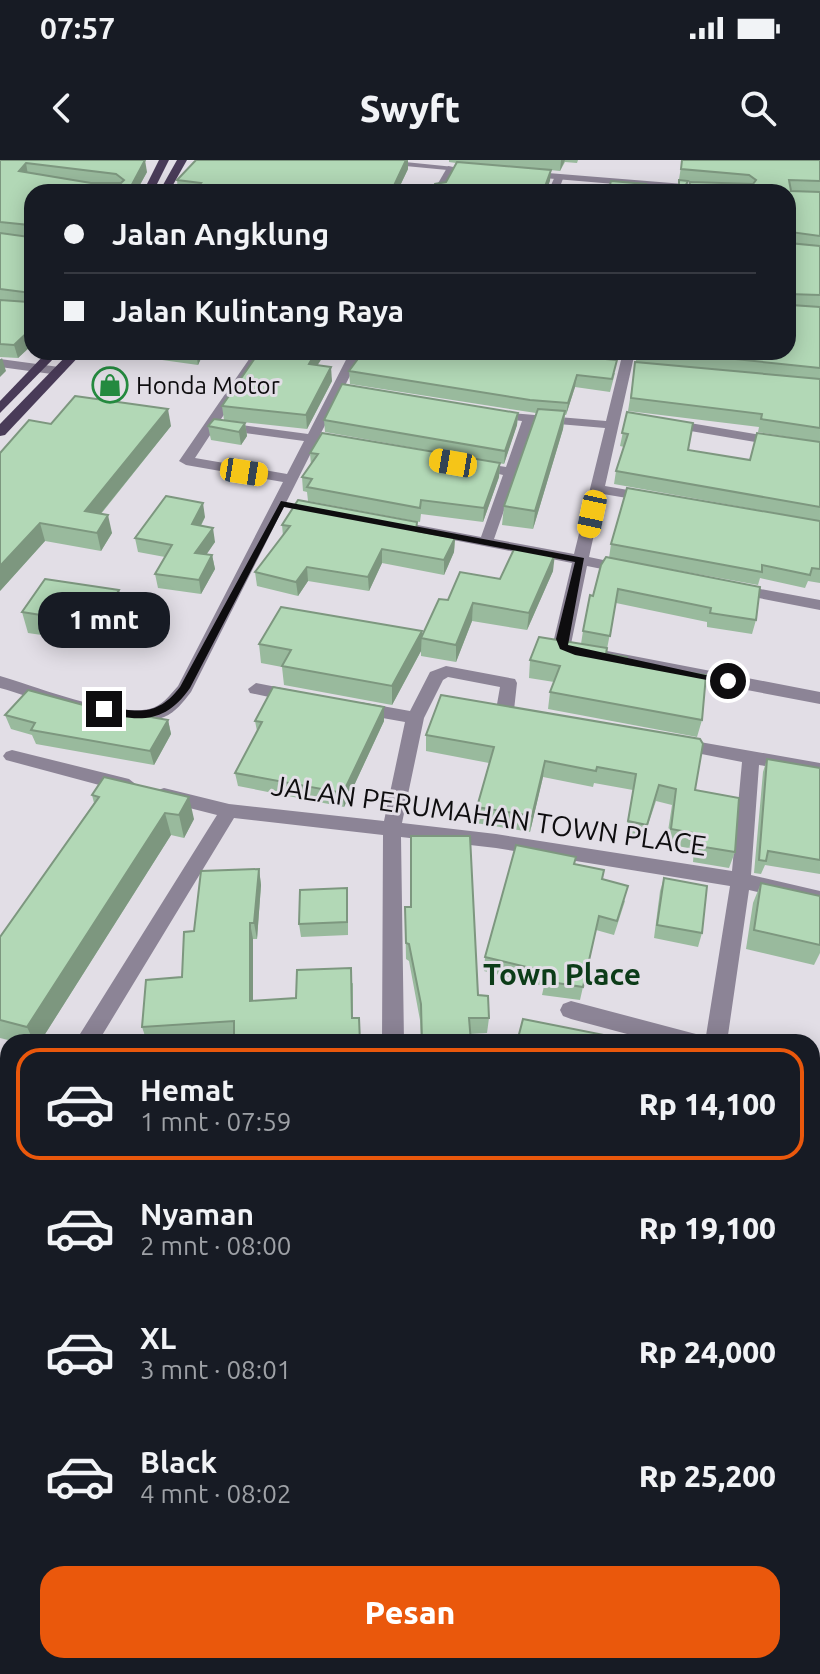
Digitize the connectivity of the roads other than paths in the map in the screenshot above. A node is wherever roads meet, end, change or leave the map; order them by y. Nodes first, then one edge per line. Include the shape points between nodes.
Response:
1 (164, 160) edge
2 (182, 160) edge
3 (347, 160) edge
4 (440, 164) edge
5 (451, 168) junction
6 (497, 172) edge
7 (513, 173) edge
8 (559, 176) junction
9 (152, 184) edge
10 (168, 184) edge
11 (442, 184) edge
12 (556, 184) edge
13 (624, 184) edge
14 (46, 360) edge
15 (69, 360) edge
16 (255, 360) edge
17 (354, 360) edge
18 (0, 363) edge
19 (626, 363) edge
20 (39, 368) junction
21 (59, 371) junction
22 (0, 409) edge
23 (480, 412) edge
24 (529, 420) junction
25 (618, 420) junction
26 (657, 422) edge
27 (210, 425) junction
28 (0, 432) edge
29 (313, 438) junction
30 (343, 443) edge
31 (820, 449) edge
32 (464, 465) edge
33 (510, 472) junction
34 (293, 479) junction
35 (597, 489) junction
36 (672, 502) edge
37 (369, 520) edge
38 (486, 542) junction
39 (580, 560) junction
40 (640, 571) edge
41 (715, 585) edge
42 (820, 605) edge
43 (0, 682) edge
44 (256, 689) dead end
45 (820, 698) edge
46 (314, 700) edge
47 (343, 705) edge
48 (480, 706) edge
49 (415, 718) junction
50 (659, 740) edge
51 (12, 756) dead end
52 (751, 758) junction
53 (820, 769) edge
54 (229, 811) junction
55 (392, 827) junction
56 (741, 880) junction
57 (820, 899) edge
58 (571, 1010) dead end
59 (91, 1034) edge
60 (393, 1034) edge
61 (662, 1034) edge
62 (717, 1034) edge

1 - 9 main road
2 - 10 main road
3 - 4 street
4 - 5 street
5 - 6 street
5 - 11 street
7 - 8 street
8 - 12 street
8 - 13 street
14 - 20 main road
15 - 21 main road
16 - 27 street
17 - 29 street via 346,390
18 - 20 street
19 - 25 street
20 - 21 street
20 - 22 main road
21 - 28 main road
23 - 24 street
24 - 25 street
24 - 33 street
25 - 35 street
26 - 31 street
27 - 29 street
27 - 34 street via 186,461
29 - 30 street
29 - 34 street
32 - 33 street
33 - 38 street
34 - 43 street via 288,505 171,706 131,716
35 - 36 street
35 - 39 street
37 - 38 street
38 - 39 street
39 - 40 street
39 - 45 street via 564,647
41 - 42 street
44 - 46 street
47 - 49 street
48 - 49 street via 512,712 510,687 498,678 440,673 433,697
49 - 55 street
50 - 52 street
51 - 54 street, JALAN PERUMAHAN TOWN PLACE
52 - 53 street
52 - 56 street
54 - 55 street, JALAN PERUMAHAN TOWN PLACE
54 - 59 street, JALAN PERUMAHAN TOWN PLACE
55 - 56 street, JALAN PERUMAHAN TOWN PLACE
55 - 60 street
56 - 57 street, JALAN PERUMAHAN TOWN PLACE
56 - 62 street
58 - 61 street

